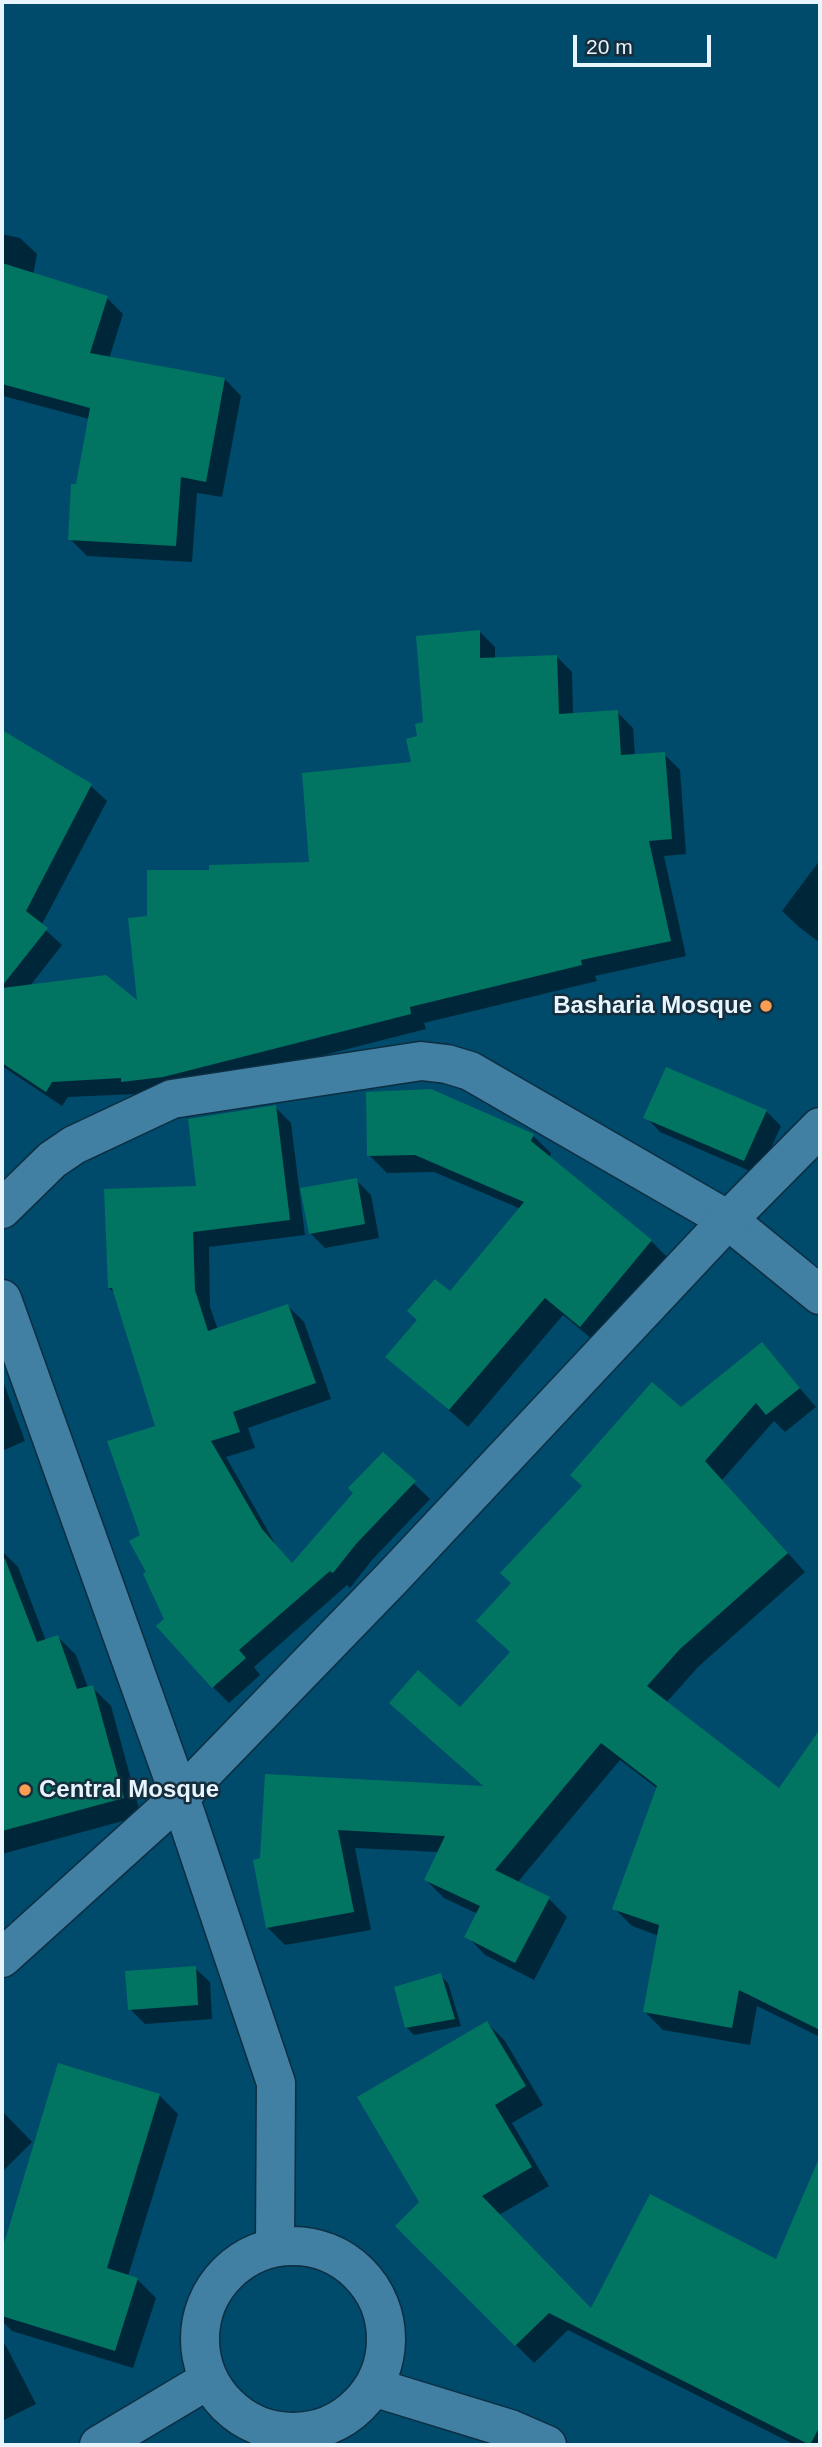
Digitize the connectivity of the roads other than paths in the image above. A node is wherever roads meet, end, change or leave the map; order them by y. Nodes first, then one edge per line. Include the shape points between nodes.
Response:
1 (820, 1126) edge
2 (2, 1209) edge
3 (728, 1220) junction
4 (820, 1295) edge
5 (2, 1299) edge
6 (180, 1797) junction
7 (2, 1958) edge
8 (275, 2247) junction
9 (208, 2380) junction
10 (373, 2387) junction
11 (99, 2445) edge
12 (547, 2445) edge

1 - 3 street
2 - 3 street via 74,1145 172,1099 421,1061 470,1071
3 - 4 street
3 - 6 street
5 - 6 street
6 - 7 street
6 - 8 street via 276,2083
8 - 9 street via 245,2259 220,2280 208,2298 200,2330
8 - 10 street via 310,2247 341,2258 366,2279 382,2307 388,2336 383,2369
9 - 10 street via 227,2406 254,2425 300,2432 332,2425
9 - 11 street
10 - 12 street

